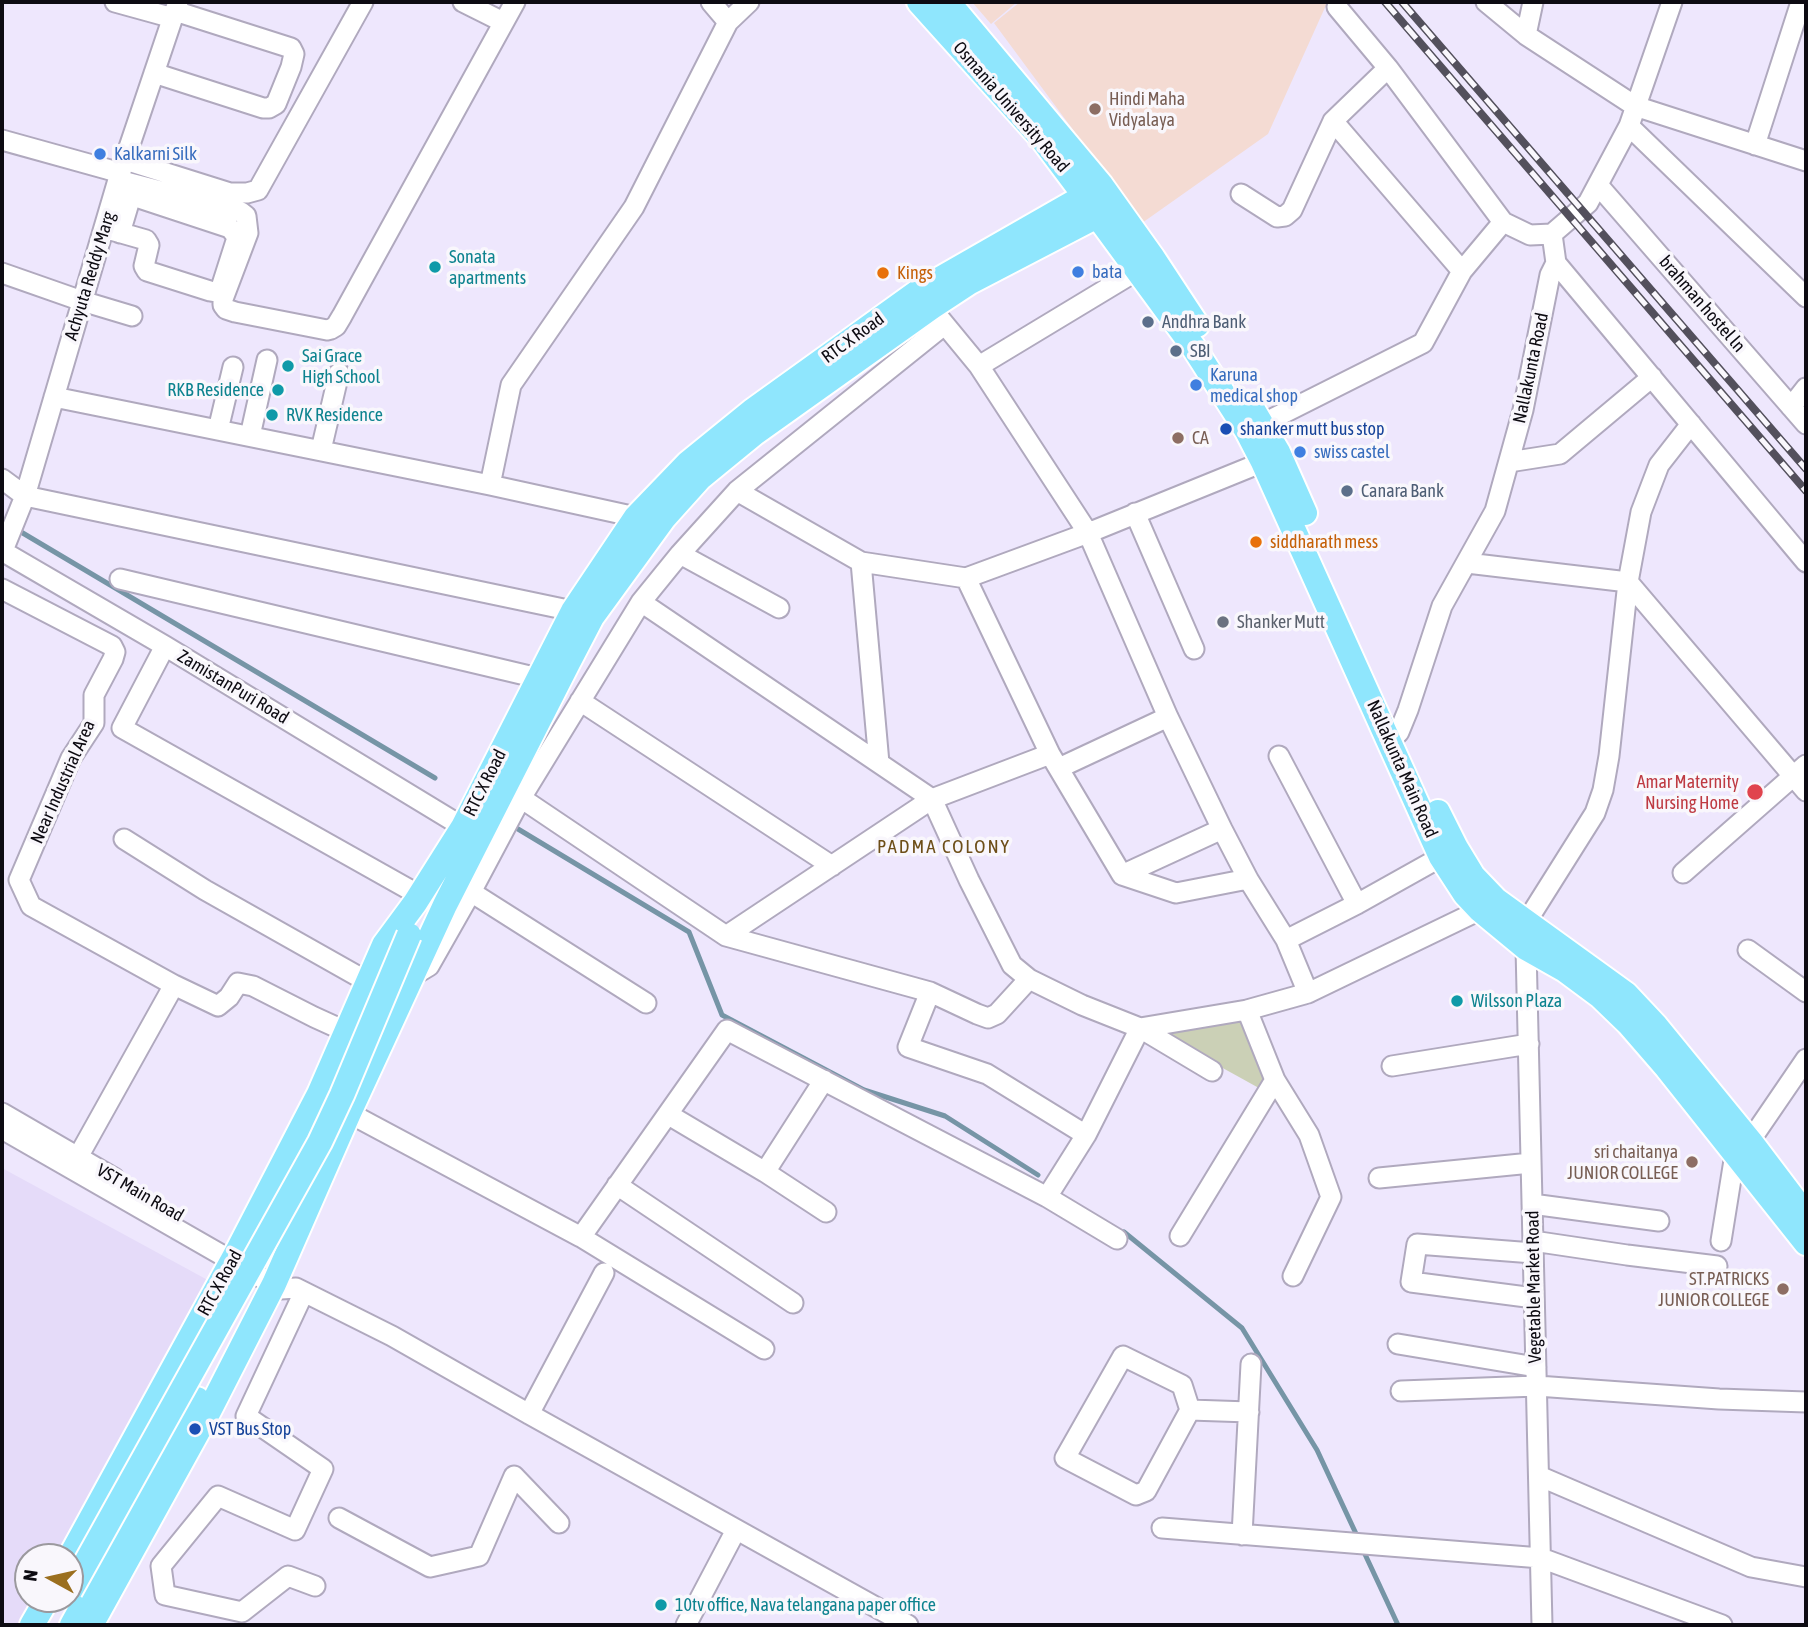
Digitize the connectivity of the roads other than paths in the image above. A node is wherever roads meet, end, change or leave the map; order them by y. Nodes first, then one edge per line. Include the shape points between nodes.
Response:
1 (115, 2) edge
2 (363, 2) edge
3 (463, 2) edge
4 (514, 2) edge
5 (711, 2) edge
6 (919, 2) edge
7 (948, 2) edge
8 (1486, 2) edge
9 (1533, 2) edge
10 (1672, 2) edge
11 (1801, 2) edge
12 (1337, 7) dead end
13 (737, 9) edge
14 (175, 10) edge
15 (503, 22) junction
16 (1526, 35) junction
17 (1388, 68) junction
18 (154, 73) junction
19 (1635, 106) junction
20 (1334, 121) junction
21 (1629, 126) junction
22 (2, 140) edge
23 (1755, 145) junction
24 (1806, 161) edge
25 (122, 180) junction
26 (1598, 184) junction
27 (247, 193) junction
28 (1241, 194) dead end
29 (1100, 201) junction
30 (241, 212) junction
31 (1503, 222) junction
32 (112, 230) junction
33 (1552, 234) junction
34 (1556, 263) junction
35 (1138, 270) junction
36 (1462, 271) junction
37 (2, 273) edge
38 (1806, 297) edge
39 (82, 301) junction
40 (132, 316) dead end
41 (938, 316) junction
42 (267, 360) dead end
43 (979, 366) junction
44 (233, 367) dead end
45 (339, 373) dead end
46 (1652, 377) junction
47 (1806, 388) edge
48 (54, 397) junction
49 (1791, 407) junction
50 (1262, 424) junction
51 (1691, 424) junction
52 (1806, 424) edge
53 (219, 430) junction
54 (250, 436) junction
55 (321, 450) junction
56 (1263, 462) junction
57 (1509, 462) junction
58 (694, 471) junction
59 (2, 479) edge
60 (490, 485) junction
61 (737, 491) junction
62 (25, 496) junction
63 (1135, 513) junction
64 (636, 517) junction
65 (1088, 533) junction
66 (3, 549) edge
67 (680, 554) junction
68 (861, 562) junction
69 (1806, 562) edge
70 (1467, 563) junction
71 (120, 579) dead end
72 (966, 579) junction
73 (1628, 582) junction
74 (2, 589) edge
75 (641, 602) junction
76 (779, 608) dead end
77 (573, 611) junction
78 (166, 646) junction
79 (1194, 649) dead end
80 (538, 678) junction
81 (580, 701) junction
82 (1168, 717) junction
83 (1394, 737) junction
84 (1279, 756) dead end
85 (1055, 761) junction
86 (879, 763) junction
87 (1802, 777) edge
88 (521, 799) junction
89 (932, 799) junction
90 (463, 827) junction
91 (1222, 829) junction
92 (124, 839) dead end
93 (1441, 857) junction
94 (832, 866) junction
95 (1683, 873) dead end
96 (1122, 875) junction
97 (1248, 879) junction
98 (471, 892) junction
99 (417, 899) junction
100 (1357, 904) junction
101 (1480, 910) junction
102 (1527, 921) junction
103 (726, 936) junction
104 (1286, 940) junction
105 (1526, 948) junction
106 (1748, 950) dead end
107 (412, 976) junction
108 (1029, 979) junction
109 (368, 982) junction
110 (174, 985) junction
111 (930, 992) junction
112 (1806, 992) edge
113 (1308, 993) junction
114 (646, 1003) dead end
115 (1247, 1010) junction
116 (1140, 1028) junction
117 (347, 1032) junction
118 (1529, 1044) junction
119 (1806, 1059) edge
120 (1392, 1066) dead end
121 (1212, 1071) dead end
122 (824, 1080) junction
123 (1275, 1080) junction
124 (349, 1113) junction
125 (2, 1114) edge
126 (669, 1115) junction
127 (2, 1129) edge
128 (1086, 1135) junction
129 (1742, 1147) junction
130 (78, 1157) junction
131 (1531, 1163) junction
132 (765, 1172) junction
133 (1380, 1178) dead end
134 (617, 1185) junction
135 (1047, 1197) junction
136 (1532, 1203) junction
137 (826, 1212) dead end
138 (1806, 1215) edge
139 (1660, 1221) dead end
140 (1180, 1236) dead end
141 (581, 1237) junction
142 (1117, 1239) dead end
143 (1721, 1241) dead end
144 (1806, 1243) edge
145 (1533, 1247) junction
146 (235, 1255) junction
147 (1717, 1266) dead end
148 (604, 1273) dead end
149 (1293, 1276) dead end
150 (288, 1283) junction
151 (1534, 1298) junction
152 (793, 1303) dead end
153 (1398, 1344) dead end
154 (764, 1349) dead end
155 (1251, 1364) dead end
156 (1536, 1376) junction
157 (226, 1377) junction
158 (1401, 1391) dead end
159 (1806, 1402) edge
160 (1190, 1410) junction
161 (1249, 1412) junction
162 (529, 1414) junction
163 (1539, 1476) junction
164 (339, 1518) dead end
165 (559, 1523) dead end
166 (1162, 1528) dead end
167 (736, 1530) junction
168 (1242, 1535) junction
169 (78, 1543) edge
170 (1541, 1558) junction
171 (84, 1566) edge
172 (1806, 1577) edge
173 (315, 1586) dead end
174 (72, 1625) edge
175 (91, 1625) edge
176 (686, 1625) edge
177 (908, 1625) edge
178 (1542, 1625) edge
179 (1722, 1625) edge

1 - 14 street
2 - 27 street via 258,190
3 - 15 street
4 - 15 street
5 - 13 street
6 - 29 main road, Osmania University Road
7 - 29 main road, Osmania University Road
8 - 16 street
9 - 16 street
10 - 19 street
11 - 23 street
12 - 17 street
13 - 60 street via 634,207 511,385
14 - 18 street, Achyuta Reddy Marg
14 - 18 street via 291,48 291,67 276,104 269,108
15 - 30 street via 336,326 327,330 226,309 223,299 248,233
16 - 19 street
17 - 20 street
17 - 31 street
18 - 25 street, Achyuta Reddy Marg
19 - 21 street
19 - 23 street
20 - 28 street via 1292,211 1277,217
20 - 36 street
21 - 26 street
21 - 38 street
22 - 25 street
23 - 24 street
25 - 27 street
25 - 30 street
25 - 32 street, Achyuta Reddy Marg
25 - 32 street via 230,228 237,237 216,292 148,271 144,266 146,240
26 - 33 street via 1588,203
26 - 49 street, brahman hostel ln
27 - 30 street
29 - 35 main road, Nallakunta Main Road
29 - 41 main road, RTC X Road via 970,282
29 - 50 main road, Nallakunta Main Road via 1153,258
29 - 58 main road, RTC X Road via 919,291 752,411
31 - 33 street via 1530,235
31 - 36 street
32 - 39 street, Achyuta Reddy Marg
33 - 34 street, Nallakunta Road
34 - 46 street
34 - 57 street, Nallakunta Road
35 - 43 street
35 - 56 main road, Nallakunta Main Road via 1192,345
36 - 50 street via 1423,343
37 - 39 street
39 - 40 street
39 - 48 street, Achyuta Reddy Marg
41 - 43 street
41 - 58 main road, RTC X Road
41 - 61 street
42 - 54 street
43 - 65 street
44 - 53 street
45 - 55 street
46 - 51 street
46 - 57 street via 1560,454
47 - 49 street
48 - 53 street
48 - 62 street, Achyuta Reddy Marg
49 - 52 street, brahman hostel ln
50 - 83 main road, Nallakunta Main Road via 1278,452
51 - 69 street
51 - 73 street via 1660,465 1641,512
53 - 54 street
54 - 55 street
55 - 60 street
56 - 63 street
56 - 83 main road, Nallakunta Main Road
57 - 70 street, Nallakunta Road via 1495,511
58 - 64 main road, RTC X Road
58 - 107 main road, RTC X Road via 592,617
59 - 62 street
60 - 64 street
61 - 67 street
61 - 68 street
62 - 66 street, Achyuta Reddy Marg
62 - 77 street
63 - 65 street
63 - 79 street
64 - 77 main road, RTC X Road
65 - 72 street
65 - 82 street
66 - 78 street, ZamistanPuri Road
67 - 75 street
67 - 76 street
68 - 72 street
68 - 86 street
70 - 73 street
70 - 83 street, Nallakunta Road via 1442,606
71 - 80 street
72 - 85 street
73 - 87 street
73 - 102 street via 1603,790 1595,813
74 - 110 street, Near Industrial Area via 112,646 115,652 94,695 94,723 71,758 19,880 31,906
75 - 81 street
75 - 86 street
77 - 80 main road, RTC X Road
78 - 90 street, ZamistanPuri Road
78 - 99 street via 122,727
80 - 90 main road, RTC X Road
81 - 88 street
81 - 94 street
82 - 85 street
82 - 91 street
83 - 93 main road, Nallakunta Main Road
83 - 102 main road, Nallakunta Main Road via 1474,876 1496,900
84 - 100 street
85 - 89 street
85 - 96 street
86 - 89 street
87 - 95 street
88 - 98 street
88 - 103 street
89 - 94 street
89 - 108 street via 1012,965
90 - 99 main road, RTC X Road
91 - 96 street
91 - 97 street
92 - 109 street
93 - 100 street
93 - 101 main road, Nallakunta Main Road
94 - 103 street
96 - 97 street via 1176,893
97 - 104 street
98 - 107 street via 429,966
98 - 114 street
99 - 109 main road, RTC X Road via 384,945
99 - 171 main road, bridge via 409,935 320,1142
100 - 104 street
101 - 105 main road, Nallakunta Main Road
101 - 113 street
102 - 129 main road, Nallakunta Main Road via 1626,994 1656,1026
103 - 111 street
104 - 113 street
105 - 118 street, Vegetable Market Road
105 - 129 main road, Nallakunta Main Road via 1600,996
106 - 112 street
107 - 124 main road, RTC X Road
108 - 111 street via 988,1018
108 - 116 street
109 - 117 main road, RTC X Road
110 - 117 street via 218,1006 239,983 253,986
110 - 130 street
111 - 128 street via 908,1047 987,1074
113 - 115 street
115 - 116 street
115 - 123 street
116 - 121 street
116 - 128 street
117 - 146 main road, RTC X Road
118 - 120 street
118 - 131 street, Vegetable Market Road
119 - 129 street
122 - 126 street via 727,1030
122 - 132 street
122 - 135 street
123 - 140 street
123 - 149 street via 1309,1135 1331,1197
124 - 141 street
124 - 150 main road, RTC X Road
125 - 130 street, VST Main Road
126 - 132 street
126 - 134 street
127 - 146 street, VST Main Road
128 - 135 street
129 - 138 main road, Nallakunta Main Road
129 - 143 street
129 - 144 main road, Nallakunta Main Road
130 - 146 street, VST Main Road
131 - 133 street
131 - 136 street, Vegetable Market Road
132 - 137 street
134 - 141 street
134 - 152 street
135 - 142 street
136 - 139 street
136 - 145 street, Vegetable Market Road
141 - 154 street
145 - 147 street
145 - 151 street, Vegetable Market Road
145 - 151 street via 1417,1244 1411,1282
146 - 150 street, VST Main Road
146 - 169 main road, RTC X Road
148 - 162 street
150 - 157 main road, RTC X Road
150 - 162 street, VST Main Road
150 - 173 street via 291,1317 246,1416 323,1469 295,1530 218,1496 161,1566 165,1595 242,1612 288,1576
151 - 156 street, Vegetable Market Road
153 - 156 street
155 - 161 street
156 - 158 street
156 - 159 street via 1719,1399
156 - 163 street, Vegetable Market Road
157 - 174 main road, RTC X Road via 204,1387
157 - 175 main road, RTC X Road
160 - 160 street via 1182,1385 1123,1356 1065,1458 1136,1495 1146,1491
160 - 161 street
161 - 168 street
162 - 167 street, VST Main Road
163 - 170 street, Vegetable Market Road
163 - 172 street via 1751,1566
164 - 165 street via 430,1567 479,1556 514,1476
166 - 168 street
167 - 176 street
167 - 177 street, VST Main Road
168 - 170 street
170 - 178 street, Vegetable Market Road
170 - 179 street

